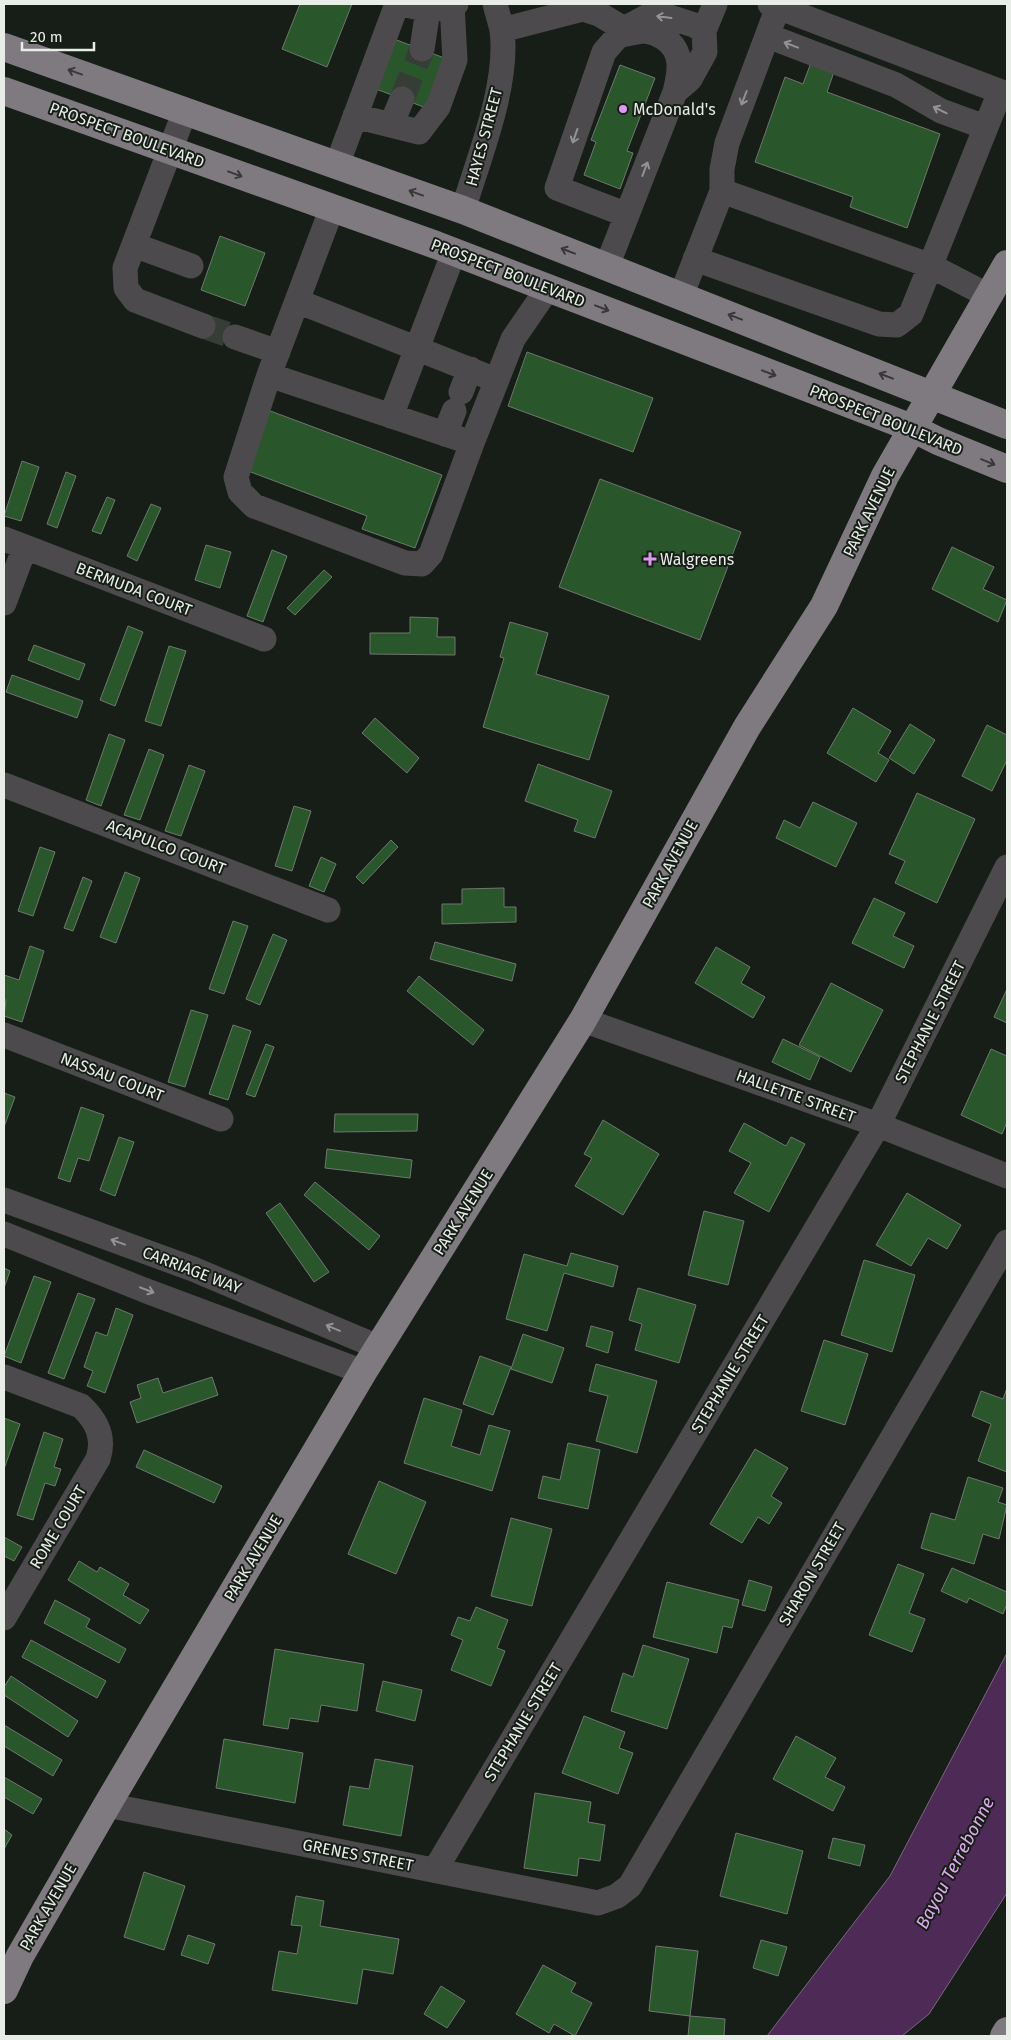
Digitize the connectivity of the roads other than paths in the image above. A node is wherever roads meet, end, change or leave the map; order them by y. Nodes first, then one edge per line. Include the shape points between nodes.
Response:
1 (397, 4) edge
2 (403, 4) edge
3 (454, 4) edge
4 (495, 4) edge
5 (715, 4) edge
6 (774, 5) edge
7 (428, 10) junction
8 (502, 30) junction
9 (704, 31) junction
10 (621, 32) junction
11 (768, 36) junction
12 (4, 47) edge
13 (422, 49) tunnel mouth
14 (4, 91) edge
15 (675, 92) junction
16 (1004, 93) edge
17 (402, 99) tunnel mouth
18 (185, 111) junction
19 (355, 116) junction
20 (391, 125) junction
21 (986, 127) junction
22 (169, 150) junction
23 (337, 165) junction
24 (722, 191) junction
25 (332, 208) junction
26 (463, 210) junction
27 (627, 215) junction
28 (134, 245) junction
29 (454, 252) junction
30 (695, 258) junction
31 (1007, 264) edge
32 (191, 266) dead end
33 (607, 266) junction
34 (931, 266) junction
35 (548, 288) junction
36 (681, 296) junction
37 (989, 296) junction
38 (297, 301) junction
39 (203, 326) tunnel mouth
40 (235, 337) tunnel mouth
41 (418, 348) junction
42 (278, 352) junction
43 (269, 375) junction
44 (496, 380) junction
45 (462, 391) junction
46 (932, 394) junction
47 (391, 416) junction
48 (1007, 425) edge
49 (912, 428) junction
50 (445, 434) junction
51 (472, 443) junction
52 (1007, 469) edge
53 (14, 543) edge
54 (4, 603) edge
55 (264, 639) dead end
56 (4, 785) edge
57 (1007, 868) edge
58 (328, 910) dead end
59 (583, 1020) junction
60 (4, 1035) edge
61 (221, 1119) dead end
62 (878, 1125) junction
63 (1007, 1176) edge
64 (4, 1200) edge
65 (82, 1229) junction
66 (4, 1234) edge
67 (1007, 1242) edge
68 (70, 1260) junction
69 (378, 1347) junction
70 (363, 1372) junction
71 (4, 1377) edge
72 (4, 1618) edge
73 (108, 1805) junction
74 (435, 1870) junction
75 (609, 1899) joint
76 (4, 1990) edge
77 (1007, 2031) edge
78 (1004, 2036) edge

1 - 19 street
2 - 7 street
3 - 7 street
3 - 20 street via 455,60 438,107 418,132
4 - 8 street, HAYES STREET
5 - 9 street
6 - 11 street
6 - 16 street
7 - 13 street
8 - 10 street via 583,9 599,14
8 - 26 street, HAYES STREET via 503,59 497,99
9 -> 10 street via 666,16 648,16
9 - 15 street via 705,52 690,80
10 - 15 street via 658,34 673,44 678,55 679,75
10 -> 27 street via 604,52 557,188
21 -> 11 street via 942,111 896,84
11 -> 24 street via 727,143
18 -> 12 main road
14 - 22 main road, PROSPECT BOULEVARD
27 -> 15 street
16 - 21 street
17 - 20 street
18 - 22 street
18 - 23 main road
19 - 20 street
19 - 23 street
21 - 34 street
22 -> 25 main road, PROSPECT BOULEVARD
22 - 28 street
26 -> 23 main road
24 - 30 street
24 - 34 street
25 - 29 main road, PROSPECT BOULEVARD
25 - 38 street
33 -> 26 main road
27 - 33 street
28 - 32 street
28 - 39 street via 125,268 126,288 135,300
29 - 35 main road, PROSPECT BOULEVARD
29 - 41 street
30 - 34 street via 879,324 897,325 911,314
30 - 36 street
31 - 37 main road, PARK AVENUE
33 - 36 main road
34 - 37 street
35 - 44 street via 513,339
35 -> 49 main road, PROSPECT BOULEVARD
46 -> 36 main road
37 - 46 main road, PARK AVENUE
38 - 41 street
38 - 42 street
40 - 42 street
41 - 45 street
41 - 47 street
42 - 43 street
43 - 47 street
43 - 51 street via 236,477 240,492 254,506 405,563 422,564 431,554
44 - 45 street
44 - 51 street
45 - 50 street
46 - 48 main road
46 - 49 main road, PARK AVENUE
47 - 50 street
49 -> 52 main road, PROSPECT BOULEVARD
49 - 59 main road, PARK AVENUE via 885,476 824,606 747,726
50 - 51 street
53 - 54 street
53 - 55 street, BERMUDA COURT
56 - 58 street, ACAPULCO COURT
57 - 62 street, STEPHANIE STREET
59 - 62 street, HALLETTE STREET
59 - 69 main road, PARK AVENUE
60 - 61 street, NASSAU COURT
62 - 63 street, HALLETTE STREET
62 - 74 street, STEPHANIE STREET
64 - 65 street, CARRIAGE WAY
65 - 68 street
69 -> 65 street, CARRIAGE WAY via 193,1269
66 - 68 street
67 - 75 street, SHARON STREET via 630,1886
68 -> 70 street
69 - 70 main road, PARK AVENUE
70 - 73 main road, PARK AVENUE
71 - 72 street, ROME COURT via 81,1406 91,1416 102,1448
73 - 74 street, GRENES STREET
73 - 76 main road, PARK AVENUE via 20,1956
74 - 75 street, GRENES STREET via 598,1903
77 - 78 main road

